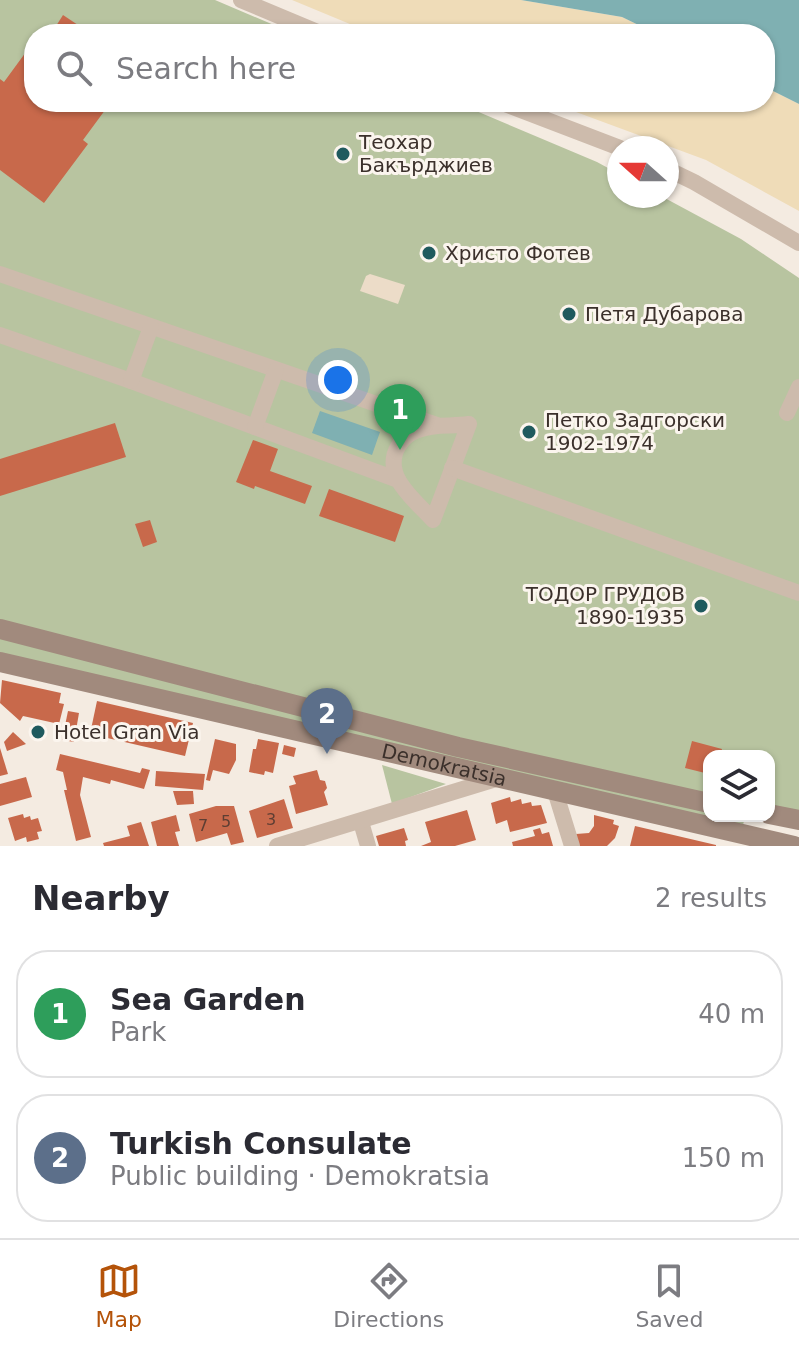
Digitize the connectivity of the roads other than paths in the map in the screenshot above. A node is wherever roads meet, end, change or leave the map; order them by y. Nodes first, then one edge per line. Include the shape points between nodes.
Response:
1 (241, 0) edge
2 (298, 24) edge
3 (526, 112) edge
4 (607, 143) edge
5 (679, 175) edge
6 (799, 243) edge
7 (0, 274) edge
8 (151, 327) junction
9 (0, 335) edge
10 (276, 370) junction
11 (131, 381) junction
12 (799, 387) edge
13 (789, 406) edge
14 (437, 425) junction
15 (255, 427) junction
16 (452, 468) junction
17 (398, 480) junction
18 (799, 593) edge
19 (0, 629) edge
20 (0, 662) edge
21 (499, 778) junction
22 (555, 791) junction
23 (703, 802) edge
24 (785, 818) edge
25 (361, 822) junction
26 (785, 845) edge
27 (277, 846) edge
28 (368, 846) edge
29 (572, 846) edge

1 - 2 street
3 - 4 street
5 - 6 street
7 - 8 street
8 - 10 street
8 - 11 street
9 - 11 street
10 - 14 street
10 - 15 street
11 - 15 street
12 - 13 street
14 - 16 street via 469,424
14 - 17 street via 401,441 394,459
15 - 17 street
16 - 17 street via 433,520
16 - 18 street
19 - 23 main road, Demokratsia via 458,747
20 - 21 main road, Demokratsia
21 - 22 main road, Demokratsia
21 - 25 street
22 - 26 main road, Demokratsia
22 - 29 street
24 - 26 street
25 - 27 street
25 - 28 street

